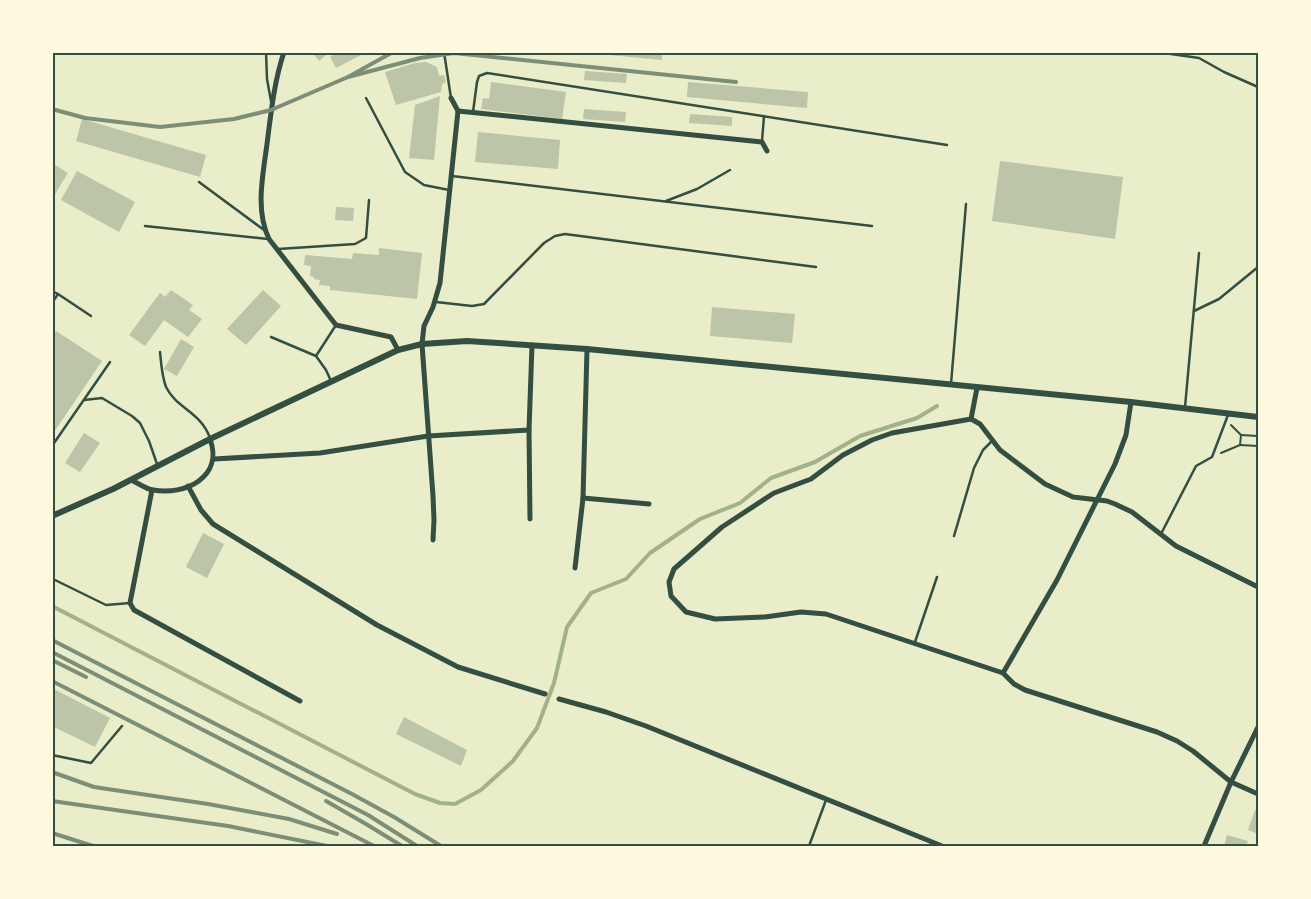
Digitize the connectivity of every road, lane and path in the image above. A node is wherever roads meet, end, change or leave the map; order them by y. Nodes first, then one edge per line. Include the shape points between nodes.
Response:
1 (266, 52) edge
2 (284, 52) edge
3 (444, 52) edge
4 (1157, 52) edge
5 (1258, 87) edge
6 (366, 98) dead end
7 (451, 98) joint
8 (272, 106) junction
9 (458, 111) junction
10 (473, 112) junction
11 (764, 116) junction
12 (762, 142) junction
13 (947, 145) dead end
14 (767, 151) dead end
15 (730, 170) dead end
16 (452, 176) junction
17 (199, 182) dead end
18 (450, 191) junction
19 (369, 200) dead end
20 (664, 202) junction
21 (966, 204) dead end
22 (145, 226) dead end
23 (872, 226) dead end
24 (264, 230) junction
25 (269, 239) junction
26 (277, 250) junction
27 (1199, 252) dead end
28 (816, 267) dead end
29 (1258, 267) edge
30 (52, 291) edge
31 (58, 294) junction
32 (52, 302) edge
33 (434, 302) junction
34 (1194, 311) junction
35 (91, 316) dead end
36 (336, 325) junction
37 (271, 337) dead end
38 (422, 344) junction
39 (532, 346) junction
40 (398, 350) junction
41 (586, 350) junction
42 (160, 352) dead end
43 (316, 356) junction
44 (110, 362) dead end
45 (332, 382) junction
46 (951, 386) junction
47 (977, 388) junction
48 (84, 400) junction
49 (1131, 402) junction
50 (1185, 408) junction
51 (1258, 414) edge
52 (1227, 416) junction
53 (971, 419) junction
54 (530, 430) junction
55 (1241, 435) junction
56 (428, 436) junction
57 (1258, 436) edge
58 (210, 439) junction
59 (993, 440) junction
60 (1240, 445) junction
61 (52, 446) edge
62 (1258, 446) edge
63 (1212, 457) junction
64 (214, 459) junction
65 (158, 466) junction
66 (131, 480) junction
67 (188, 486) junction
68 (152, 490) junction
69 (583, 498) junction
70 (1097, 500) junction
71 (649, 504) dead end
72 (52, 516) edge
73 (530, 520) dead end
74 (954, 536) dead end
75 (1160, 536) junction
76 (433, 540) dead end
77 (575, 568) dead end
78 (937, 577) dead end
79 (55, 580) dead end
80 (1258, 587) edge
81 (130, 603) junction
82 (915, 644) junction
83 (1003, 673) junction
84 (545, 694) dead end
85 (559, 699) dead end
86 (300, 702) dead end
87 (122, 726) dead end
88 (1258, 727) edge
89 (52, 755) edge
90 (1231, 782) junction
91 (1258, 794) edge
92 (826, 800) junction
93 (810, 846) edge
94 (942, 846) edge
95 (1204, 846) edge

1 - 8 lane
2 - 8 street
3 - 7 lane
4 - 5 lane via 1199,58
6 - 18 lane via 405,172 424,185
7 - 9 street
8 - 24 street via 261,195
9 - 10 street
9 - 16 street
10 - 11 lane via 477,82 487,72
10 - 12 street
11 - 12 lane
11 - 13 lane
12 - 14 street
15 - 20 lane via 697,189
16 - 18 street
16 - 20 lane
17 - 24 lane
18 - 33 street via 440,283
19 - 26 lane via 366,238 356,244
20 - 23 lane
21 - 46 lane
22 - 25 lane
24 - 25 street
25 - 26 street
26 - 36 street
27 - 34 lane
28 - 33 lane via 565,234 544,243 484,304
29 - 34 lane via 1219,299
30 - 31 lane
31 - 32 lane
31 - 35 lane
33 - 38 street via 424,326
34 - 50 lane
36 - 40 street via 391,337
36 - 43 lane
37 - 43 lane
38 - 39 street via 467,341
38 - 40 street
38 - 56 street
39 - 41 street
39 - 54 street
40 - 45 street
41 - 46 street
41 - 69 street
42 - 58 lane via 166,387 176,401 202,422
43 - 45 lane
44 - 48 lane
45 - 58 street
46 - 47 street
47 - 49 street
47 - 53 street
48 - 61 lane
48 - 65 lane via 102,398 140,423
49 - 50 street
49 - 70 street via 1126,435
50 - 52 street
51 - 52 street
52 - 55 path
52 - 63 lane
53 - 59 street via 980,424
53 - 82 street via 892,432 843,455 811,479 774,493 722,527 674,569 669,582 671,596 686,612 716,619 801,612 826,614
54 - 56 street
54 - 73 street
55 - 57 path
55 - 60 path
56 - 64 street via 320,453
56 - 76 street
58 - 64 street
58 - 65 street
59 - 70 street via 1000,450 1045,484 1073,497
59 - 74 lane via 982,450 974,468
60 - 62 path
60 - 63 path
63 - 75 lane via 1196,466
64 - 67 street via 204,478
65 - 66 street
66 - 68 street
66 - 72 street
67 - 68 street
67 - 84 street via 201,510 214,524 377,625 458,667
68 - 81 street
69 - 71 street
69 - 77 street
70 - 75 street via 1132,512
70 - 83 street via 1057,580
75 - 80 street
78 - 82 lane
79 - 81 lane via 106,605
81 - 86 street via 134,610
82 - 83 street
83 - 90 street via 1025,690 1177,741
85 - 92 street via 646,726
87 - 89 lane via 90,763
88 - 90 street
90 - 91 street
90 - 95 street
92 - 93 lane
92 - 94 street

